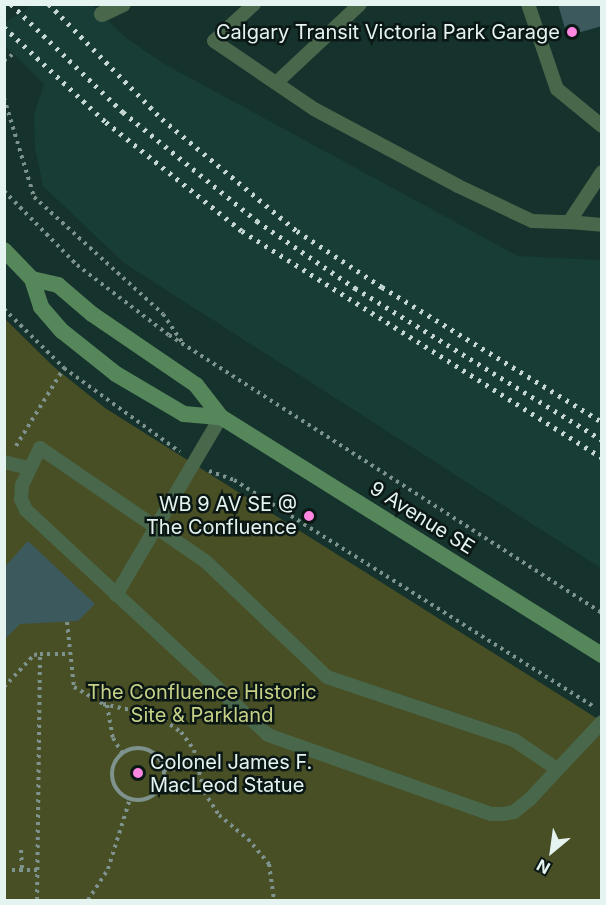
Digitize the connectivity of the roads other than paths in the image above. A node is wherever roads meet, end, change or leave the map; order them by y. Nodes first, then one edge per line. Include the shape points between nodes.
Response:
1 (123, 4) edge
2 (254, 4) edge
3 (360, 4) edge
4 (528, 4) edge
5 (102, 14) dead end
6 (276, 83) junction
7 (602, 126) edge
8 (602, 172) edge
9 (570, 222) junction
10 (602, 225) edge
11 (4, 250) edge
12 (32, 279) junction
13 (221, 417) junction
14 (6, 462) edge
15 (28, 468) junction
16 (156, 527) junction
17 (116, 595) junction
18 (602, 655) edge
19 (602, 722) edge
20 (557, 769) junction

1 - 5 street
2 - 6 lane via 214,41
3 - 6 lane
4 - 7 lane via 557,89
6 - 9 lane via 314,109 532,221
8 - 9 lane
9 - 10 lane
11 - 12 main road, 9 Avenue SE
12 - 13 main road, 9 Avenue SE via 58,285 92,314 196,385
12 - 13 main road, 9 Avenue SE via 41,307 63,331 116,374 184,414
13 - 16 lane
13 - 18 main road, 9 Avenue SE
14 - 15 lane
15 - 16 lane via 40,448
15 - 17 lane via 20,493 26,510
16 - 17 lane
16 - 20 lane via 205,561 327,677 514,740
17 - 20 lane via 257,727 280,741 491,814 514,812
19 - 20 lane

